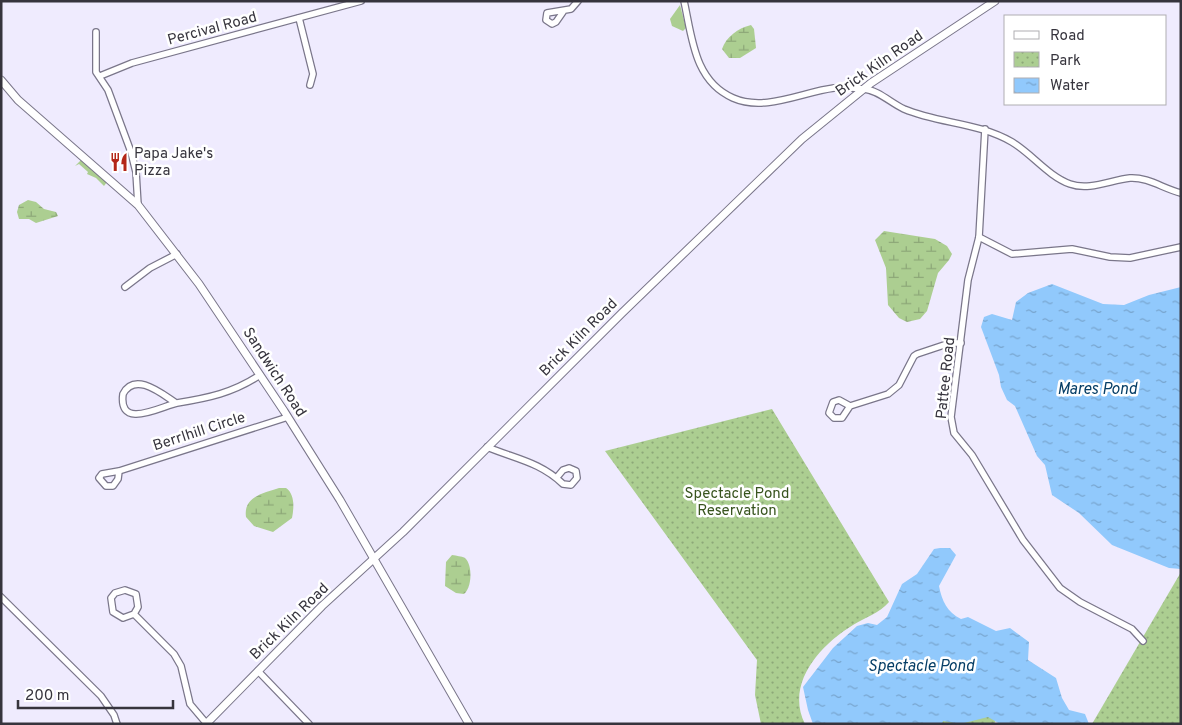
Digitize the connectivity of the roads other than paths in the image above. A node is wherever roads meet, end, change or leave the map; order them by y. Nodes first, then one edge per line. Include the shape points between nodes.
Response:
1 (361, 1) edge
2 (578, 1) edge
3 (684, 1) edge
4 (995, 1) edge
5 (563, 12) dead end
6 (299, 18) junction
7 (96, 32) dead end
8 (100, 76) junction
9 (1, 80) edge
10 (310, 85) dead end
11 (864, 89) junction
12 (985, 129) junction
13 (1181, 193) edge
14 (138, 205) junction
15 (979, 237) junction
16 (1181, 247) edge
17 (177, 254) junction
18 (125, 287) dead end
19 (961, 343) junction
20 (260, 375) junction
21 (176, 404) junction
22 (850, 406) dead end
23 (288, 417) junction
24 (487, 447) junction
25 (119, 471) dead end
26 (558, 476) dead end
27 (374, 558) junction
28 (1, 597) edge
29 (134, 614) junction
30 (1143, 641) dead end
31 (258, 671) junction
32 (117, 724) edge
33 (207, 724) edge
34 (309, 724) edge
35 (469, 724) edge

1 - 6 street, Percival Road
2 - 5 street
3 - 11 street via 694,53 702,70 718,88 734,98 766,102 834,88
4 - 11 main road, Brick Kiln Road
6 - 8 street, Percival Road via 132,63
6 - 10 street via 313,74
7 - 8 street via 95,63
8 - 14 street via 135,166
9 - 14 main road, Sandwich Road via 18,100
11 - 12 street via 872,90 905,110
11 - 24 main road, Brick Kiln Road via 759,179
12 - 13 street via 1014,143 1070,184 1089,186 1131,178
12 - 15 street, Pattee Road
14 - 17 main road, Sandwich Road
15 - 16 street via 1012,254 1072,249 1130,258
15 - 19 street, Pattee Road via 968,280
17 - 18 street via 150,268
17 - 20 main road, Sandwich Road
19 - 22 street via 950,343 914,356 899,385 888,394
19 - 30 street, Pattee Road via 951,417 954,433 972,454 1019,533 1060,588 1132,629
20 - 21 street via 221,395
20 - 23 main road, Sandwich Road
21 - 21 street via 135,414 126,409 122,398 125,389 142,384
23 - 25 street, BerrIhill Circle
23 - 27 main road, Sandwich Road
24 - 26 street via 538,464
24 - 27 main road, Brick Kiln Road
27 - 31 main road, Brick Kiln Road
27 - 35 main road, Sandwich Road
28 - 32 street via 101,696
29 - 29 street via 123,618 113,612 111,598 115,592 125,590 136,594 138,607
29 - 33 street via 174,654 190,704
31 - 33 main road, Brick Kiln Road
31 - 34 street

